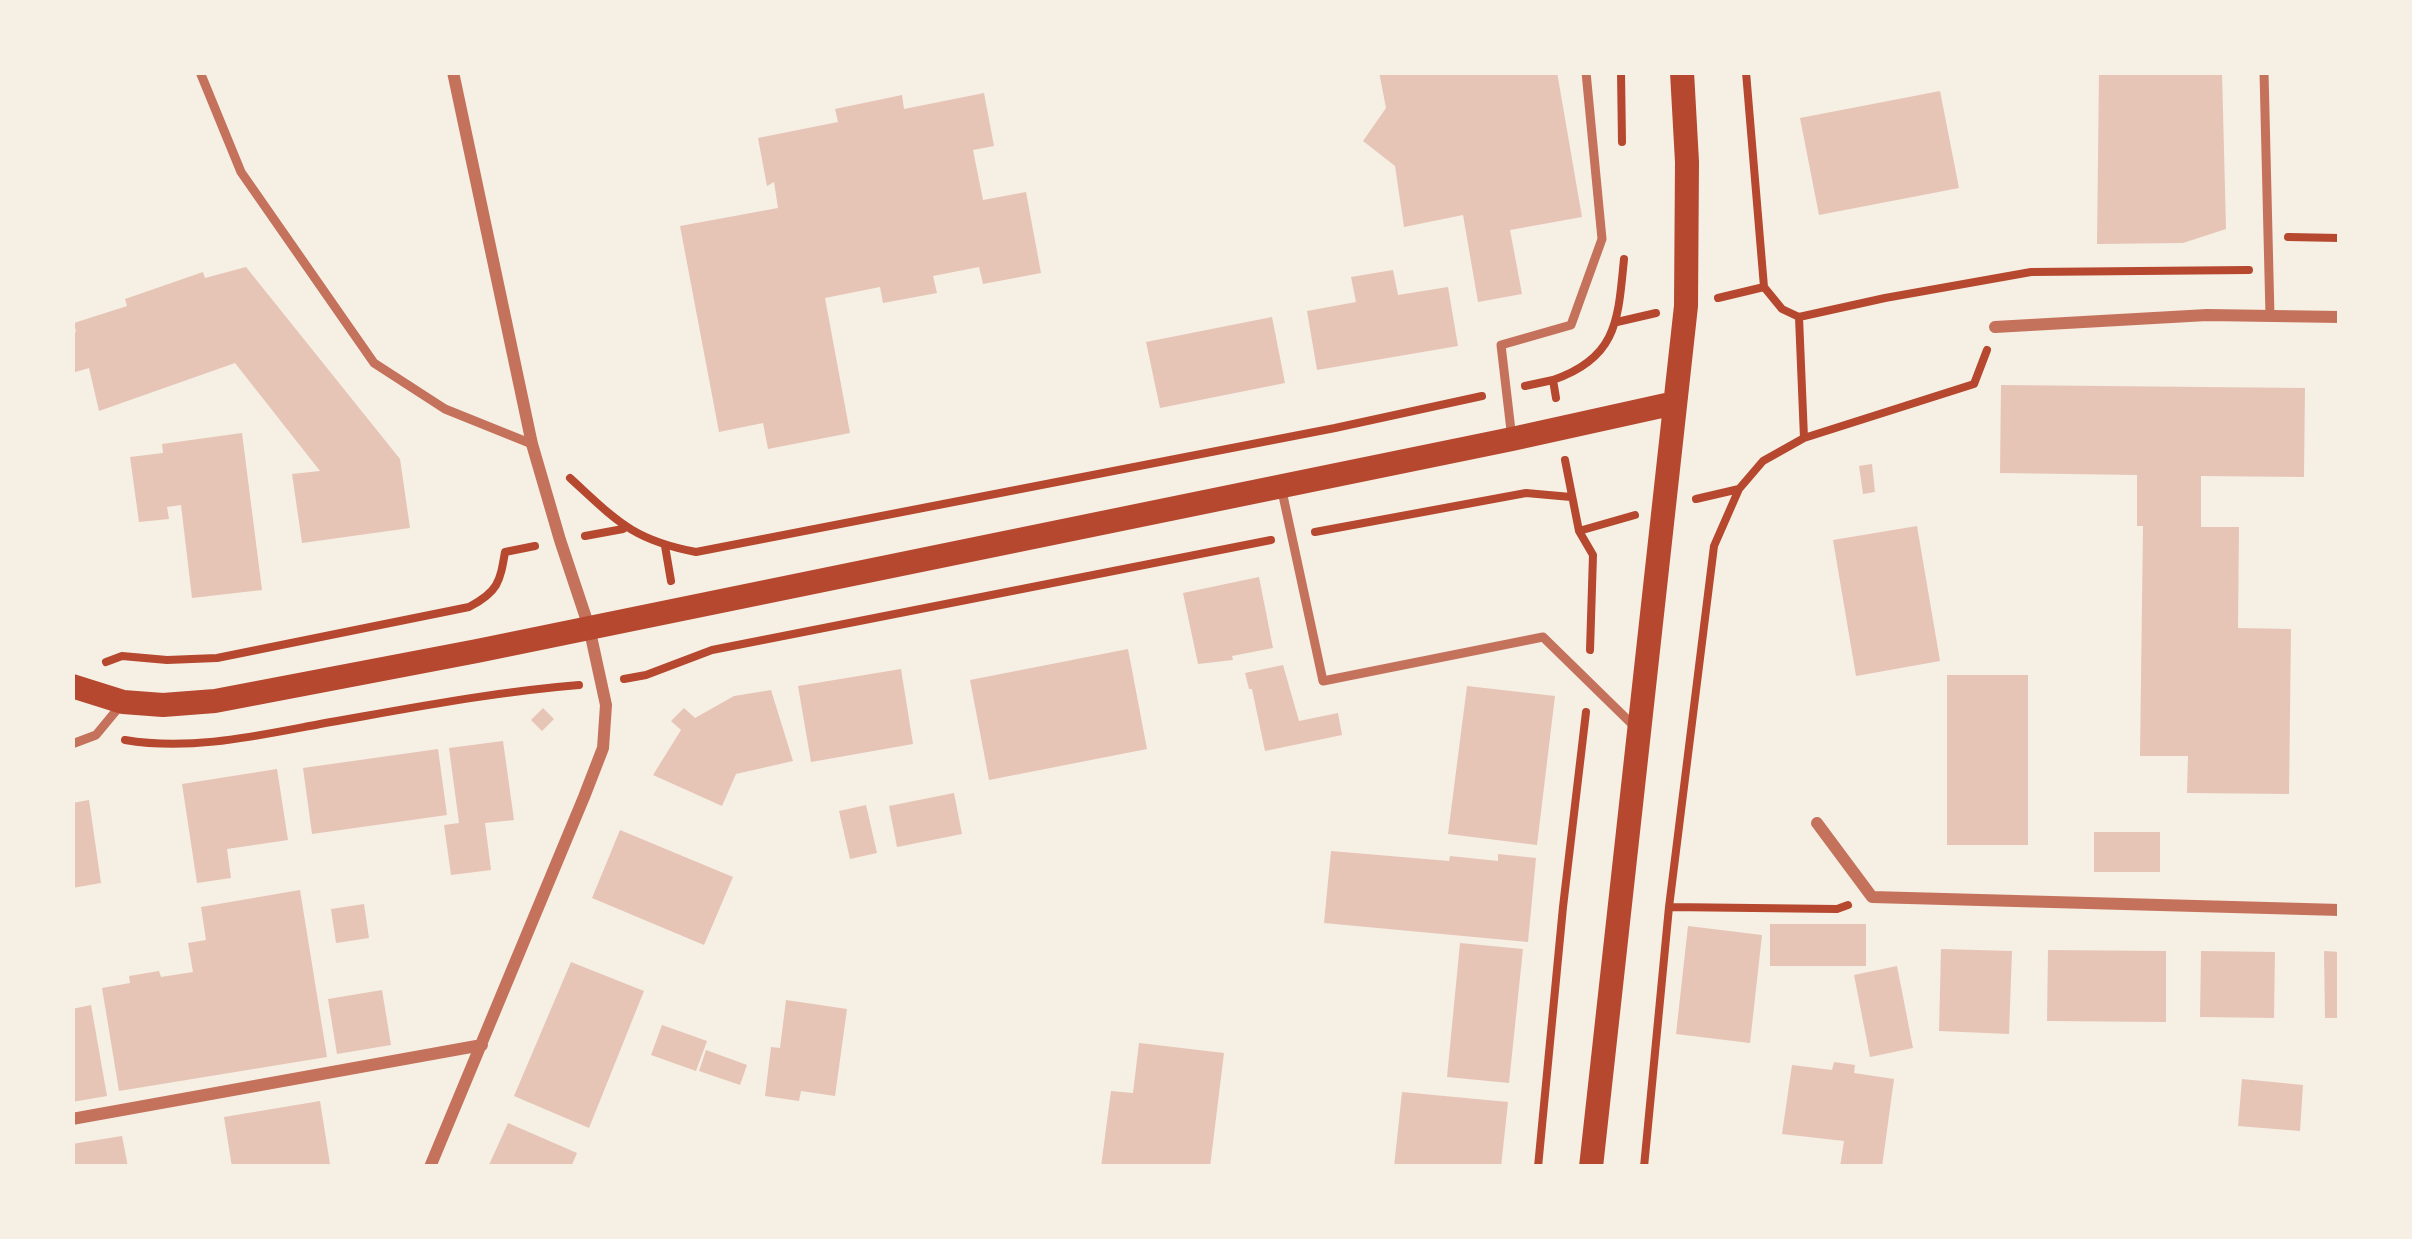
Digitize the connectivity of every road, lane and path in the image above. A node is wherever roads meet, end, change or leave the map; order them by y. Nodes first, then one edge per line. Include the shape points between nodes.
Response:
1 (200, 72) edge
2 (453, 72) edge
3 (1586, 72) edge
4 (1682, 72) edge
5 (1746, 72) edge
6 (2264, 72) edge
7 (2268, 237) junction
8 (2340, 238) edge
9 (2268, 270) junction
10 (1764, 286) junction
11 (1686, 306) junction
12 (2270, 316) junction
13 (1798, 317) junction
14 (2340, 320) edge
15 (1617, 322) dead end
16 (1995, 327) joint
17 (1553, 380) dead end
18 (1506, 391) junction
19 (1675, 403) junction
20 (1804, 438) junction
21 (1512, 439) junction
22 (532, 444) junction
23 (1281, 486) junction
24 (1738, 489) junction
25 (1571, 497) dead end
26 (1664, 506) junction
27 (625, 529) junction
28 (1290, 536) junction
29 (560, 541) junction
30 (590, 626) junction
31 (80, 677) edge
32 (1590, 680) junction
33 (602, 683) junction
34 (123, 702) junction
35 (1638, 730) junction
36 (96, 735) junction
37 (72, 744) edge
38 (1817, 823) dead end
39 (1872, 897) junction
40 (1669, 907) junction
41 (2340, 910) edge
42 (482, 1046) junction
43 (72, 1119) edge
44 (430, 1167) edge
45 (1538, 1167) edge
46 (1591, 1167) edge
47 (1644, 1167) edge

1 - 22 lane via 241,172 374,363 445,409
2 - 22 street
3 - 18 lane via 1602,239 1571,325 1501,345
4 - 11 main road
5 - 10 path
6 - 7 lane
7 - 8 path
7 - 9 lane
9 - 12 lane
9 - 13 path via 2031,272
10 - 11 path
10 - 13 path
11 - 15 path
11 - 19 main road
12 - 14 street
12 - 16 street
13 - 20 path
16 - 20 path via 1974,384
17 - 18 path
18 - 21 lane
18 - 27 path via 696,552
19 - 21 main road
19 - 26 main road
20 - 24 path via 1763,461
21 - 23 main road
22 - 27 path
22 - 29 street
23 - 28 lane
23 - 30 main road
24 - 26 path
24 - 40 path via 1714,546
25 - 28 path via 1526,493
26 - 32 path via 1579,531 1593,555
26 - 35 main road
27 - 29 path
28 - 32 lane via 1323,681 1543,637
28 - 33 path via 712,650
29 - 30 street
29 - 31 path via 505,552 489,597 470,607 217,658 122,656
30 - 33 street
30 - 34 main road via 215,700
31 - 34 main road
32 - 35 lane
32 - 45 path
33 - 36 path via 514,690 230,740 153,745
33 - 42 street via 603,748
34 - 36 lane
35 - 46 main road
36 - 37 lane
38 - 39 street
39 - 40 path via 1837,909
39 - 41 street
40 - 47 path
42 - 43 street
42 - 44 street

